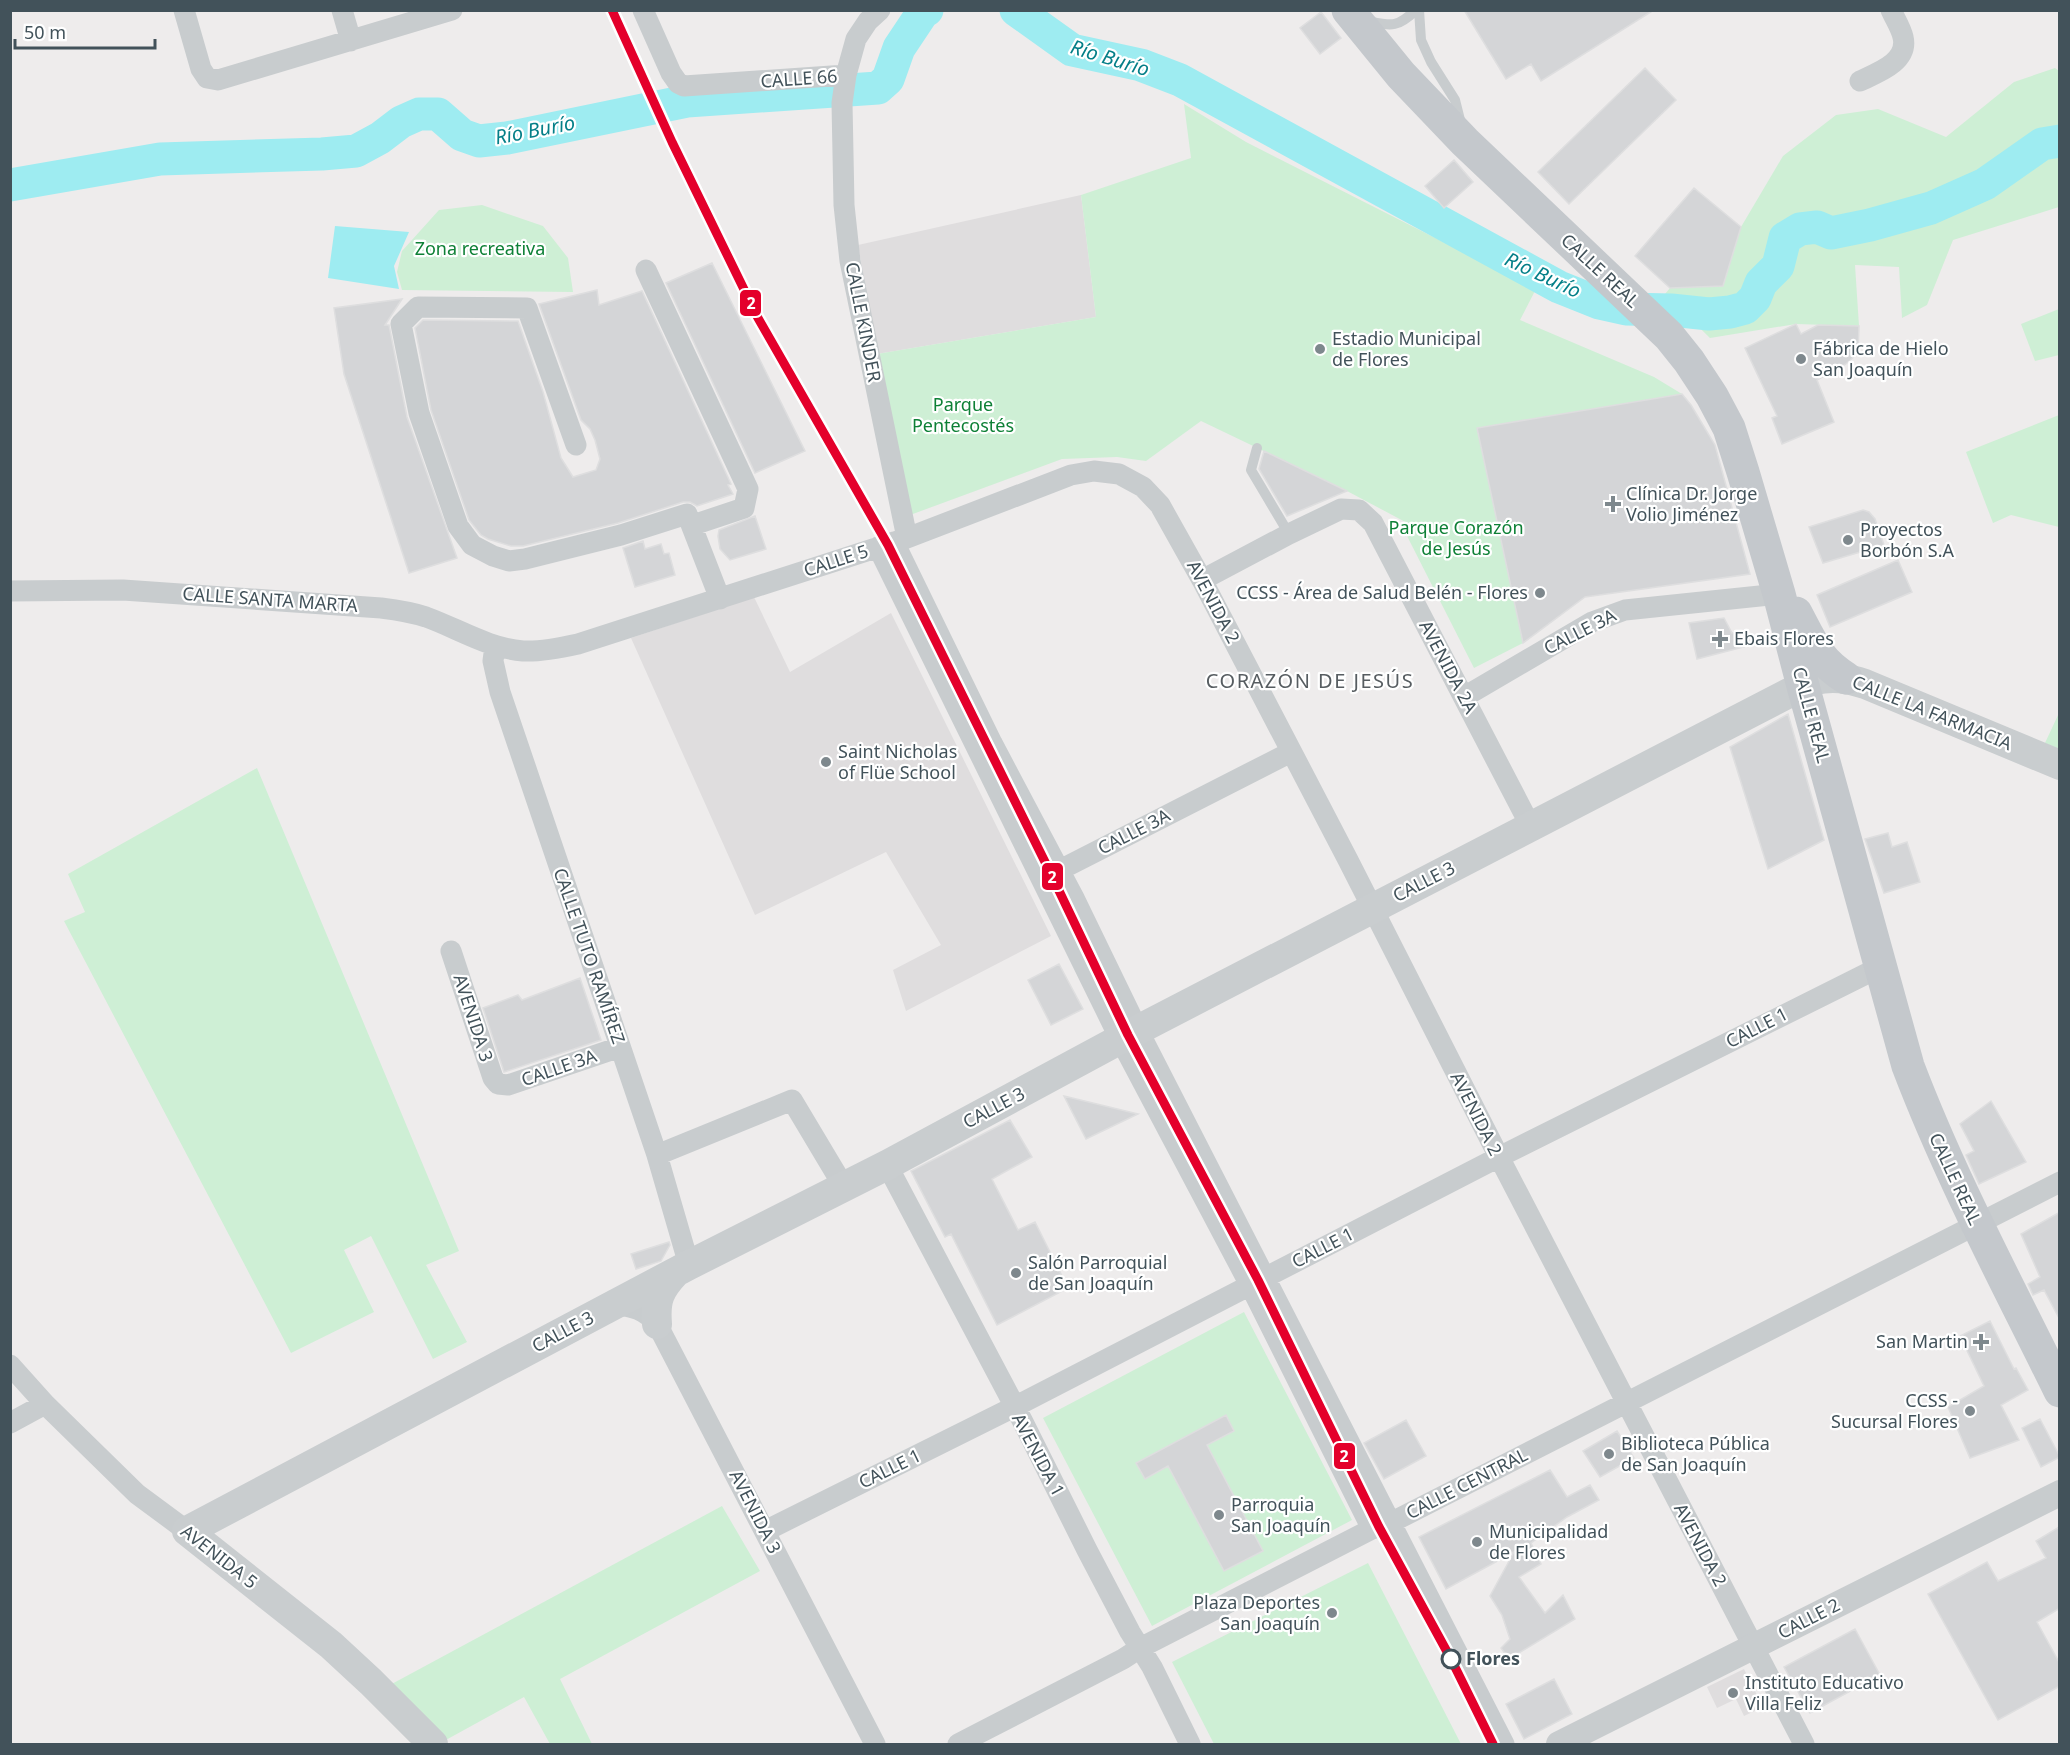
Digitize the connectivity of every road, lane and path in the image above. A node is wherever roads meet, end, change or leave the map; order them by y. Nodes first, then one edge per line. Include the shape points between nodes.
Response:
1 (184, 10) edge
2 (342, 10) edge
3 (452, 10) edge
4 (643, 10) edge
5 (880, 10) edge
6 (1417, 10) edge
7 (1891, 10) edge
8 (1355, 13) edge
9 (351, 41) junction
10 (846, 75) junction
11 (1860, 81) dead end
12 (1465, 142) junction
13 (646, 270) dead end
14 (576, 445) dead end
15 (1257, 448) dead end
16 (1143, 487) joint
17 (693, 525) junction
18 (1289, 534) junction
19 (893, 543) junction
20 (1202, 580) junction
21 (10, 591) edge
22 (1779, 594) junction
23 (720, 599) junction
24 (495, 646) junction
25 (523, 651) joint
26 (1846, 678) junction
27 (1803, 686) junction
28 (1464, 697) junction
29 (1291, 752) junction
30 (2060, 765) edge
31 (1531, 827) junction
32 (1051, 874) junction
33 (1372, 908) junction
34 (452, 951) dead end
35 (1882, 966) junction
36 (1129, 1035) junction
37 (620, 1047) junction
38 (498, 1084) joint
39 (657, 1155) junction
40 (1499, 1157) junction
41 (887, 1165) junction
42 (2060, 1182) edge
43 (844, 1187) junction
44 (1977, 1225) junction
45 (682, 1269) junction
46 (1257, 1281) junction
47 (614, 1305) junction
48 (657, 1324) junction
49 (10, 1365) edge
50 (2060, 1391) edge
51 (1626, 1403) junction
52 (45, 1404) junction
53 (1014, 1407) junction
54 (10, 1424) edge
55 (2060, 1492) edge
56 (1381, 1526) junction
57 (187, 1531) junction
58 (765, 1531) junction
59 (1754, 1647) junction
60 (1140, 1648) junction
61 (433, 1744) edge
62 (875, 1744) edge
63 (958, 1744) edge
64 (1190, 1744) edge
65 (1504, 1744) edge
66 (1559, 1744) edge
67 (1804, 1744) edge

1 - 9 street via 201,69 212,80
2 - 9 street
3 - 9 street
4 - 10 street, CALLE 66 via 678,83 684,86
5 - 10 street, CALLE 66 via 856,39
6 - 8 lane via 1393,26
6 - 12 lane via 1421,40 1455,100
7 - 11 street via 1904,39 1901,55 1887,69
8 - 12 main road, CALLE REAL via 1401,75
10 - 19 street, CALLE KINDER via 842,103 844,205
12 - 22 main road, CALLE REAL via 1669,336 1689,361 1729,428
13 - 17 street via 748,489 744,508
14 - 17 street via 527,308 418,308 401,324 419,413 458,526 472,545 509,561 621,535 687,514
15 - 18 lane via 1251,470
16 - 19 street, CALLE 5 via 1119,474 1094,471 1071,475
16 - 20 street, AVENIDA 2 via 1160,505
17 - 23 street
18 - 20 street
18 - 28 street, AVENIDA 2A via 1341,509 1359,510 1373,523
19 - 23 street, CALLE 5
19 - 32 street, CALLE KINDER via 992,743
20 - 29 street, AVENIDA 2
21 - 24 street, CALLE SANTA MARTA via 123,590 381,608 429,618
22 - 26 main road via 1791,604 1823,660
22 - 27 main road, CALLE REAL
22 - 28 street, CALLE 3A via 1612,614
23 - 25 street, CALLE 5 via 578,644
24 - 25 street, CALLE SANTA MARTA
24 - 37 street, CALLE TUTO RAMÍREZ via 500,692
26 - 27 main road, CALLE LA FARMACIA via 1826,678
26 - 30 main road, CALLE LA FARMACIA
27 - 31 main road, CALLE 3
27 - 35 main road, CALLE REAL
28 - 31 street, AVENIDA 2A
29 - 32 street, CALLE 3A
29 - 33 street, AVENIDA 2
31 - 33 main road, CALLE 3
32 - 36 street, CALLE KINDER
33 - 36 main road, CALLE 3
33 - 40 street, AVENIDA 2
34 - 38 street, AVENIDA 3
35 - 40 street, CALLE 1
35 - 44 main road, CALLE REAL via 1908,1066 1931,1127
36 - 41 main road, CALLE 3
36 - 46 street, CALLE KINDER
37 - 38 street, CALLE 3A via 508,1085
37 - 39 street, CALLE TUTO RAMÍREZ
39 - 43 street via 792,1100
39 - 45 street, CALLE TUTO RAMÍREZ
40 - 46 street, CALLE 1
40 - 51 street, AVENIDA 2
41 - 43 main road, CALLE 3
41 - 53 street, AVENIDA 1
42 - 44 street, CALLE CENTRAL
43 - 45 main road, CALLE 3
44 - 50 main road, CALLE REAL
44 - 51 street, CALLE CENTRAL
45 - 47 main road, CALLE 3
45 - 48 main road via 660,1293
46 - 53 street, CALLE 1
46 - 56 street, CALLE KINDER
47 - 48 street via 640,1310
47 - 57 main road, CALLE 3
48 - 58 street, AVENIDA 3
49 - 52 street, AVENIDA 5
51 - 56 street, CALLE CENTRAL
51 - 59 street, AVENIDA 2
52 - 54 street
52 - 57 street, AVENIDA 5 via 137,1494
53 - 58 street, CALLE 1
53 - 60 street, AVENIDA 1
55 - 59 street, CALLE 2
56 - 60 street, CALLE CENTRAL
56 - 65 street, CALLE KINDER
57 - 61 main road, AVENIDA 5 via 331,1645
58 - 62 street, AVENIDA 3
59 - 66 street, CALLE 2
59 - 67 street, AVENIDA 2
60 - 63 street, CALLE CENTRAL
60 - 64 street, AVENIDA 1

